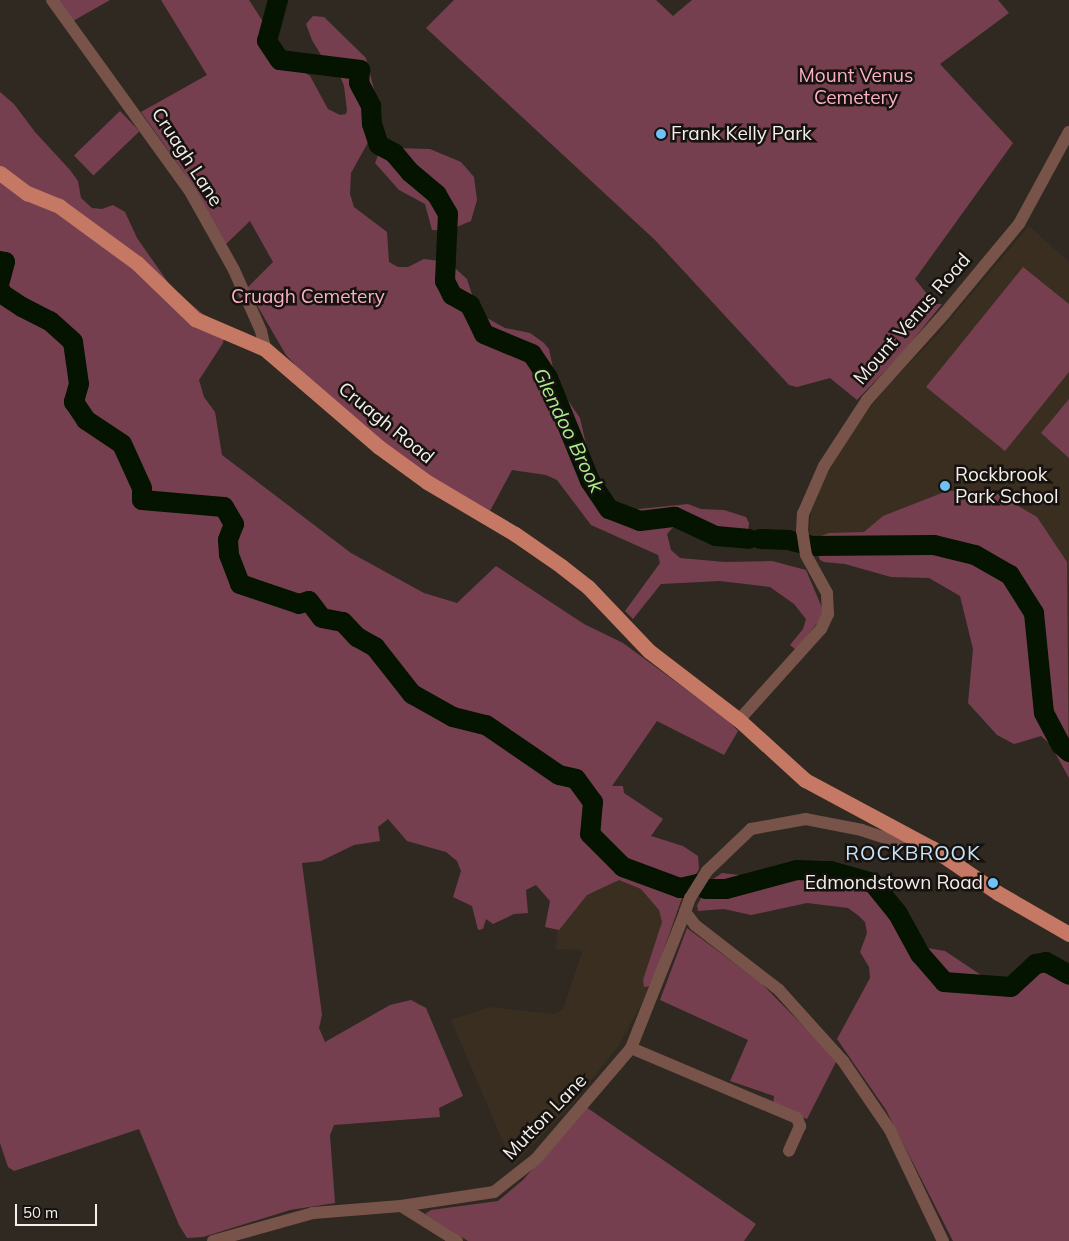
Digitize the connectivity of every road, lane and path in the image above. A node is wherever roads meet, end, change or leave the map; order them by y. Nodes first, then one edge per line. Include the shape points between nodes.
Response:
1 (52, 0) edge
2 (1069, 132) edge
3 (0, 173) edge
4 (265, 349) junction
5 (739, 720) junction
6 (910, 837) junction
7 (685, 912) junction
8 (1069, 934) edge
9 (631, 1048) junction
10 (789, 1151) dead end
11 (401, 1206) junction
12 (213, 1241) edge
13 (457, 1241) edge
14 (943, 1241) edge

1 - 4 street, Cruagh Lane via 191,193 234,270 261,331
2 - 5 street, Mount Venus Road via 1018,224 945,313 867,400 847,428 808,500 802,522 802,538 827,593 828,614 821,629
3 - 4 main road, Cruagh Road via 28,193 58,206 137,263 195,319
4 - 5 main road, Cruagh Road via 379,447 427,482 523,539 575,576 649,651
5 - 6 main road via 804,780
6 - 7 street, Mutton Lane via 898,842 862,830 806,819 751,830 732,844 707,871
6 - 8 main road
7 - 9 street, Mutton Lane
7 - 14 street via 688,920 779,990 843,1060 890,1130
9 - 10 street via 797,1118 800,1126
9 - 11 street, Mutton Lane via 536,1159 494,1192
11 - 12 street, Mutton Lane via 313,1213
11 - 13 street

